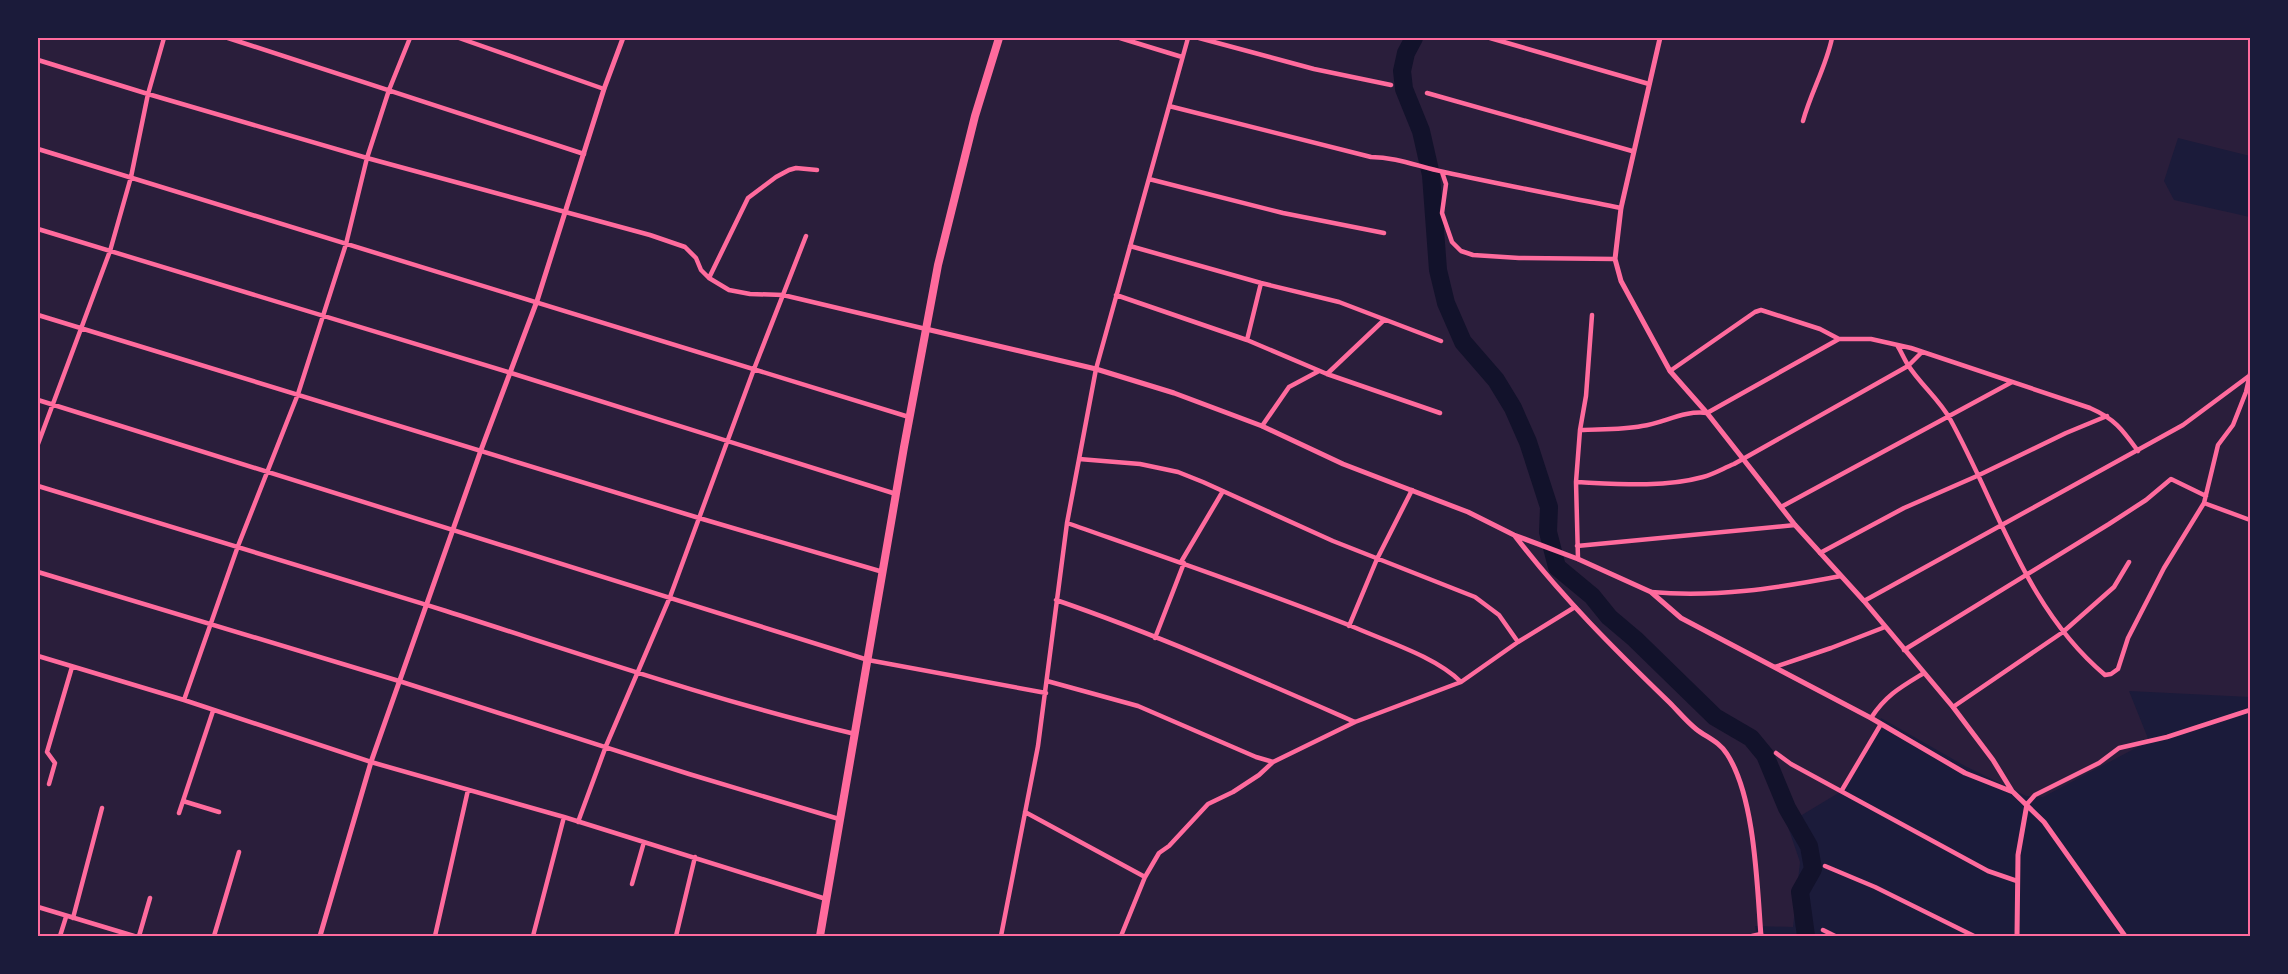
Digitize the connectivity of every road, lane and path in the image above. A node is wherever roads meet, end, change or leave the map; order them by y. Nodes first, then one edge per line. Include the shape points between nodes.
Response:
1 (165, 38) edge
2 (228, 38) edge
3 (410, 38) edge
4 (459, 38) edge
5 (623, 38) edge
6 (999, 38) edge
7 (1120, 38) edge
8 (1188, 38) edge
9 (1198, 38) edge
10 (1490, 38) edge
11 (1660, 38) edge
12 (1833, 38) edge
13 (1182, 57) junction
14 (38, 60) edge
15 (1649, 84) junction
16 (1391, 85) dead end
17 (604, 89) junction
18 (389, 90) junction
19 (1427, 93) dead end
20 (148, 94) junction
21 (1169, 106) junction
22 (1803, 121) dead end
23 (38, 149) edge
24 (1632, 152) junction
25 (584, 154) junction
26 (367, 158) junction
27 (818, 170) dead end
28 (1442, 172) junction
29 (131, 177) junction
30 (1149, 179) junction
31 (1621, 208) junction
32 (566, 211) junction
33 (38, 229) edge
34 (1384, 233) dead end
35 (806, 236) dead end
36 (346, 244) junction
37 (1130, 246) junction
38 (110, 251) junction
39 (1615, 259) junction
40 (709, 278) junction
41 (1261, 283) junction
42 (783, 295) junction
43 (1116, 296) junction
44 (537, 301) junction
45 (38, 315) edge
46 (323, 315) junction
47 (1592, 315) dead end
48 (1384, 320) junction
49 (81, 328) junction
50 (926, 329) junction
51 (1839, 339) junction
52 (1246, 340) junction
53 (1442, 341) dead end
54 (1897, 345) junction
55 (1922, 352) junction
56 (1908, 366) junction
57 (754, 369) junction
58 (1096, 369) junction
59 (1319, 370) junction
60 (1670, 371) junction
61 (511, 373) junction
62 (1327, 374) junction
63 (2250, 375) edge
64 (2012, 382) junction
65 (298, 394) junction
66 (38, 400) edge
67 (52, 404) junction
68 (1440, 413) dead end
69 (1707, 413) junction
70 (2108, 416) junction
71 (1949, 417) junction
72 (910, 418) junction
73 (1262, 426) junction
74 (1580, 430) junction
75 (728, 442) junction
76 (38, 444) edge
77 (481, 450) junction
78 (2138, 451) junction
79 (1079, 459) junction
80 (1742, 459) junction
81 (268, 472) junction
82 (1977, 476) junction
83 (1576, 482) junction
84 (38, 486) edge
85 (1412, 490) junction
86 (1223, 491) junction
87 (896, 494) junction
88 (2206, 496) junction
89 (2204, 503) junction
90 (1781, 507) junction
91 (699, 518) junction
92 (2250, 520) edge
93 (1067, 523) junction
94 (1795, 525) junction
95 (2002, 525) junction
96 (453, 529) junction
97 (1514, 535) junction
98 (238, 546) junction
99 (1577, 546) junction
100 (1820, 553) junction
101 (1377, 559) junction
102 (1578, 559) junction
103 (2129, 562) dead end
104 (1182, 563) junction
105 (38, 572) edge
106 (884, 572) junction
107 (2025, 574) junction
108 (1841, 576) junction
109 (1651, 592) junction
110 (670, 597) junction
111 (1056, 600) junction
112 (1864, 601) junction
113 (427, 605) junction
114 (1575, 607) junction
115 (210, 626) junction
116 (1349, 626) junction
117 (1885, 627) junction
118 (2063, 632) junction
119 (1155, 638) junction
120 (1518, 642) junction
121 (1904, 650) junction
122 (38, 656) edge
123 (868, 660) junction
124 (72, 667) junction
125 (1775, 667) junction
126 (637, 672) junction
127 (1924, 674) junction
128 (399, 681) junction
129 (1047, 681) junction
130 (1461, 682) junction
131 (1046, 693) junction
132 (184, 700) junction
133 (1953, 707) junction
134 (2250, 710) edge
135 (213, 711) junction
136 (1871, 718) junction
137 (1355, 722) junction
138 (1881, 724) junction
139 (855, 734) junction
140 (606, 746) junction
141 (1776, 753) dead end
142 (371, 762) junction
143 (1273, 762) junction
144 (49, 784) dead end
145 (468, 790) junction
146 (1842, 790) junction
147 (2013, 792) junction
148 (183, 801) junction
149 (2027, 804) junction
150 (102, 808) dead end
151 (219, 812) dead end
152 (1025, 812) junction
153 (179, 813) dead end
154 (564, 818) junction
155 (839, 819) junction
156 (578, 822) junction
157 (644, 842) junction
158 (239, 852) dead end
159 (695, 857) junction
160 (1825, 866) dead end
161 (1145, 877) junction
162 (2017, 881) junction
163 (632, 884) dead end
164 (150, 898) dead end
165 (826, 899) junction
166 (38, 907) edge
167 (66, 916) junction
168 (73, 918) junction
169 (1823, 930) dead end
170 (1761, 935) edge
171 (60, 936) edge
172 (134, 936) edge
173 (139, 936) edge
174 (214, 936) edge
175 (320, 936) edge
176 (435, 936) edge
177 (533, 936) edge
178 (676, 936) edge
179 (820, 936) edge
180 (1001, 936) edge
181 (1122, 936) edge
182 (1752, 936) edge
183 (1835, 936) edge
184 (1974, 936) edge
185 (2017, 936) edge
186 (2125, 936) edge

1 - 20 street
2 - 18 street
3 - 18 street
4 - 17 street
5 - 17 street
6 - 50 highway via 961,167
7 - 13 street
8 - 13 street
9 - 16 street
10 - 15 street
11 - 15 street
12 - 22 street
13 - 21 street
14 - 20 street
15 - 24 street
17 - 25 street
18 - 25 street
18 - 26 street
19 - 24 street
20 - 26 street
20 - 29 street
21 - 28 street
21 - 30 street
23 - 29 street
24 - 31 street
25 - 32 street
26 - 32 street
26 - 36 street
27 - 40 street via 789,170 748,198
28 - 31 street
28 - 39 street via 1446,184 1442,213 1452,242 1461,251 1519,258
29 - 36 street
29 - 38 street
30 - 34 street via 1283,213
30 - 37 street
31 - 39 street
32 - 40 street via 685,247
32 - 44 street
33 - 38 street
35 - 42 street
36 - 44 street
36 - 46 street
37 - 41 street
37 - 43 street
38 - 46 street
38 - 49 street
39 - 60 street via 1629,299
40 - 42 street via 729,290
41 - 48 street via 1339,302
41 - 52 street
42 - 50 street
42 - 57 street
43 - 52 street
43 - 58 street
44 - 57 street
44 - 61 street
45 - 49 street
46 - 61 street
46 - 65 street
47 - 74 street
48 - 53 street
48 - 62 street
49 - 65 street
49 - 67 street
50 - 58 street
50 - 72 highway
51 - 54 street via 1870,339
51 - 60 street via 1761,310
51 - 69 street
52 - 59 street
54 - 55 street
54 - 56 street
55 - 56 street
55 - 64 street
56 - 71 street
56 - 80 street
57 - 72 street
57 - 75 street
58 - 73 street
58 - 79 street
59 - 62 street
59 - 73 street via 1289,387
60 - 69 street
61 - 75 street
61 - 77 street
62 - 68 street
63 - 78 street via 2183,425
63 - 88 street via 2233,425 2218,445
64 - 70 street
64 - 71 street
65 - 77 street
65 - 81 street
66 - 67 street
67 - 76 street
67 - 81 street
69 - 74 street via 1695,411 1644,426
69 - 80 street
70 - 78 street via 2119,424
70 - 82 street
71 - 82 street
71 - 90 street
72 - 87 highway
73 - 85 street via 1343,464
74 - 83 street
75 - 87 street
75 - 91 street
77 - 91 street
77 - 96 street
78 - 95 street
79 - 86 street via 1178,472
79 - 93 street
80 - 83 street via 1689,480
80 - 90 street
81 - 96 street
81 - 98 street
82 - 95 street
82 - 100 street via 1904,508
83 - 99 street
84 - 98 street
85 - 97 street
85 - 101 street
86 - 101 street
86 - 104 street
87 - 106 highway
88 - 89 street
88 - 107 street via 2171,478 2146,500
89 - 92 street
89 - 118 street via 2128,638 2118,669 2105,675 2084,658
90 - 94 street
91 - 106 street
91 - 110 street
93 - 104 street
93 - 111 street
94 - 99 street
94 - 100 street
95 - 107 street
95 - 112 street
96 - 110 street
96 - 113 street
97 - 102 street
97 - 114 street
98 - 113 street
98 - 115 street
99 - 102 street
100 - 108 street
101 - 116 street
101 - 120 street via 1475,597 1499,615
102 - 109 street
103 - 118 street via 2114,587
104 - 116 street
104 - 119 street
105 - 115 street
106 - 123 highway
107 - 118 street
107 - 121 street
108 - 109 street via 1782,588 1715,594
108 - 112 street
109 - 125 street via 1681,618
110 - 123 street
110 - 126 street
111 - 119 street
111 - 129 street
112 - 117 street
113 - 126 street
113 - 128 street
114 - 120 street
114 - 170 street via 1695,728 1727,753 1746,804
115 - 128 street
115 - 132 street
116 - 130 street via 1439,665
117 - 121 street
117 - 125 street
118 - 133 street
119 - 137 street
120 - 130 street
121 - 127 street
122 - 124 street
123 - 131 street
123 - 139 highway
124 - 132 street
124 - 144 street via 47,752 55,763
125 - 136 street
126 - 139 street via 777,715
126 - 140 street
127 - 133 street
127 - 136 street via 1891,693
128 - 140 street
128 - 142 street
129 - 131 street
129 - 143 street via 1138,706
130 - 137 street
131 - 152 street
132 - 135 street
133 - 147 street
134 - 149 street via 2119,748 2099,763 2035,795
135 - 142 street
135 - 148 street
136 - 138 street
137 - 143 street
138 - 146 street
138 - 147 street via 1965,773
139 - 155 highway
140 - 155 street
140 - 156 street
141 - 146 street
142 - 145 street
142 - 175 street
143 - 161 street via 1233,792 1208,804 1159,853
145 - 154 street
145 - 176 street
146 - 162 street via 1988,871
147 - 149 street
148 - 151 street
148 - 153 street
149 - 162 street
149 - 186 street
150 - 168 street
152 - 161 street
152 - 180 street
154 - 156 street
154 - 177 street
155 - 165 highway
156 - 157 street
157 - 159 street
157 - 163 street
158 - 174 street
159 - 165 street
159 - 178 street
160 - 184 street
161 - 181 street
162 - 185 street
164 - 173 street
165 - 179 highway
166 - 167 street
167 - 168 street
167 - 171 street
168 - 172 street
169 - 183 street
170 - 182 street

